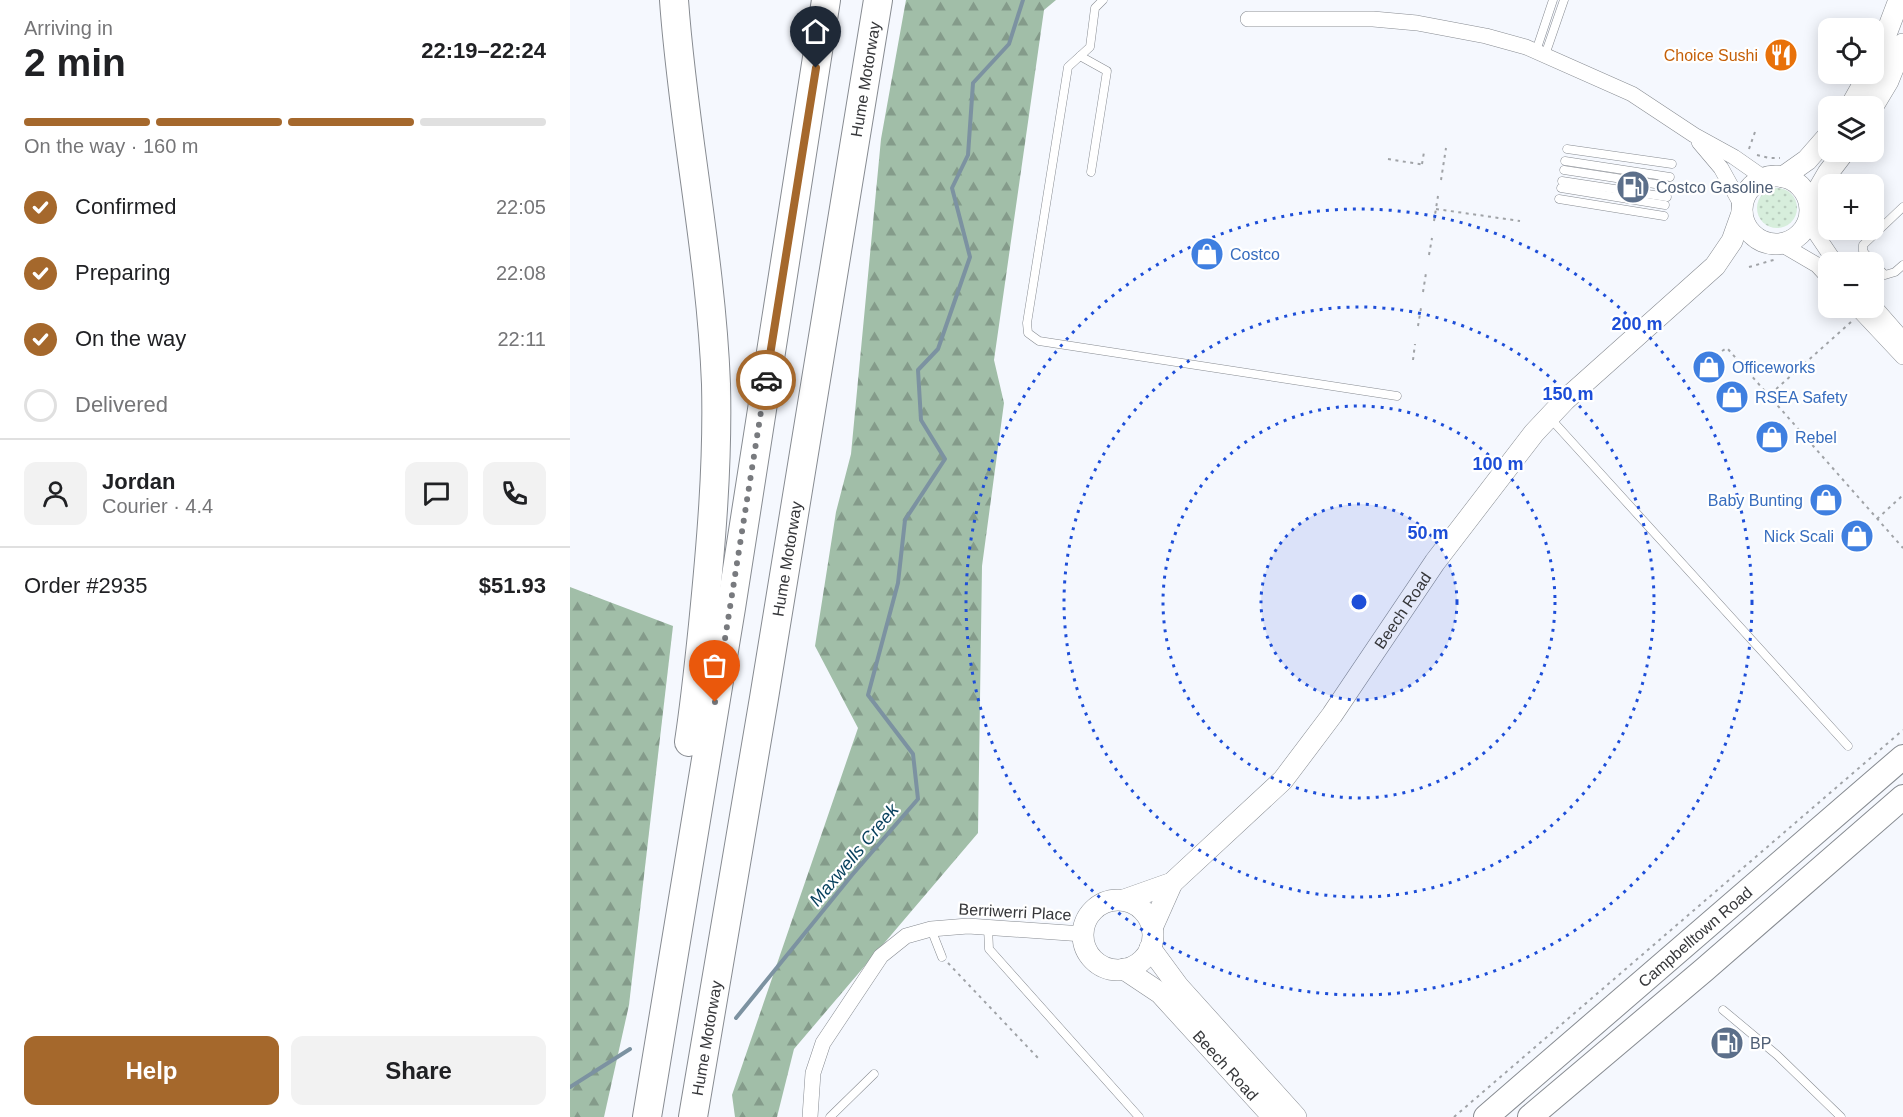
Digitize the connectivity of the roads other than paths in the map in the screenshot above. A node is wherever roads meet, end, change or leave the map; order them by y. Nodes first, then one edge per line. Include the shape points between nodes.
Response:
1 (674, 0) edge
2 (826, 0) edge
3 (878, 0) edge
4 (1103, 0) edge
5 (1552, 0) edge
6 (1564, 0) edge
7 (1899, 0) edge
8 (1248, 19) dead end
9 (1884, 40) edge
10 (1903, 44) edge
11 (1540, 53) junction
12 (1080, 56) junction
13 (1879, 96) edge
14 (1694, 135) junction
15 (1818, 147) edge
16 (1567, 149) dead end
17 (1836, 162) edge
18 (1672, 164) dead end
19 (1776, 171) junction
20 (1091, 172) dead end
21 (1670, 177) dead end
22 (1562, 185) dead end
23 (1668, 186) dead end
24 (1559, 199) dead end
25 (1666, 201) dead end
26 (1903, 207) edge
27 (1742, 210) junction
28 (1809, 213) junction
29 (1664, 216) dead end
30 (1779, 249) junction
31 (1830, 252) edge
32 (1864, 252) edge
33 (1903, 265) edge
34 (1715, 266) junction
35 (1818, 266) edge
36 (1884, 274) edge
37 (1884, 317) edge
38 (1860, 318) edge
39 (1903, 339) edge
40 (1903, 357) edge
41 (1397, 396) dead end
42 (1549, 417) junction
43 (1848, 746) dead end
44 (1903, 757) edge
45 (1903, 797) edge
46 (1172, 883) junction
47 (1124, 900) junction
48 (988, 927) junction
49 (931, 929) junction
50 (1083, 934) junction
51 (1151, 938) junction
52 (942, 957) road end
53 (1124, 969) junction
54 (668, 986) junction
55 (1723, 1010) dead end
56 (874, 1074) dead end
57 (646, 1117) edge
58 (693, 1117) edge
59 (810, 1117) edge
60 (830, 1117) edge
61 (1139, 1117) edge
62 (1273, 1117) edge
63 (1296, 1117) edge
64 (1486, 1117) edge
65 (1530, 1117) edge
66 (1841, 1117) edge

1 - 54 highway via 712,323 716,450 693,717 670,876
2 - 54 highway
3 - 58 highway, Hume Motorway
4 - 12 lane via 1095,8 1089,47
5 - 11 lane
6 - 11 lane
7 - 9 main road
8 - 11 street via 1416,23 1486,36
10 - 13 main road
11 - 14 street via 1632,94
12 - 20 lane via 1107,71
12 - 41 lane via 1068,67 1028,333 1039,341
14 - 19 street via 1734,157
14 - 27 street via 1721,168
15 - 19 main road via 1807,160
16 - 18 lane
17 - 28 main road
19 - 27 main road via 1749,189
19 - 28 main road via 1803,189
21 - 23 lane via 1564,165
22 - 25 lane
24 - 29 lane
26 - 32 lane via 1863,244
27 - 30 main road via 1751,233
27 - 34 main road, Beech Road via 1732,241
28 - 30 main road via 1802,232
28 - 31 street
30 - 34 main road, Beech Road via 1742,252
30 - 35 street
33 - 36 lane
34 - 42 main road, Beech Road
37 - 39 street
38 - 40 street
42 - 43 lane
42 - 46 main road, Beech Road via 1435,562 1332,715 1282,780
44 - 64 main road, Campbelltown Road
45 - 65 main road, Campbelltown Road
46 - 47 main road, Beech Road
46 - 51 main road, Beech Road
47 - 50 main road via 1101,904 1085,922
47 - 51 main road via 1149,918
48 - 49 street, Berriwerri Place
48 - 50 street, Berriwerri Place
48 - 61 lane via 989,949
49 - 52 lane
49 - 59 street, Berriwerri Place via 906,936 881,956 823,1043 813,1073
50 - 53 main road via 1084,944 1095,961 1104,967
51 - 53 main road via 1144,958
51 - 63 main road, Beech Road via 1178,986
53 - 62 main road, Beech Road via 1160,993
54 - 57 highway
55 - 66 lane
56 - 60 lane

